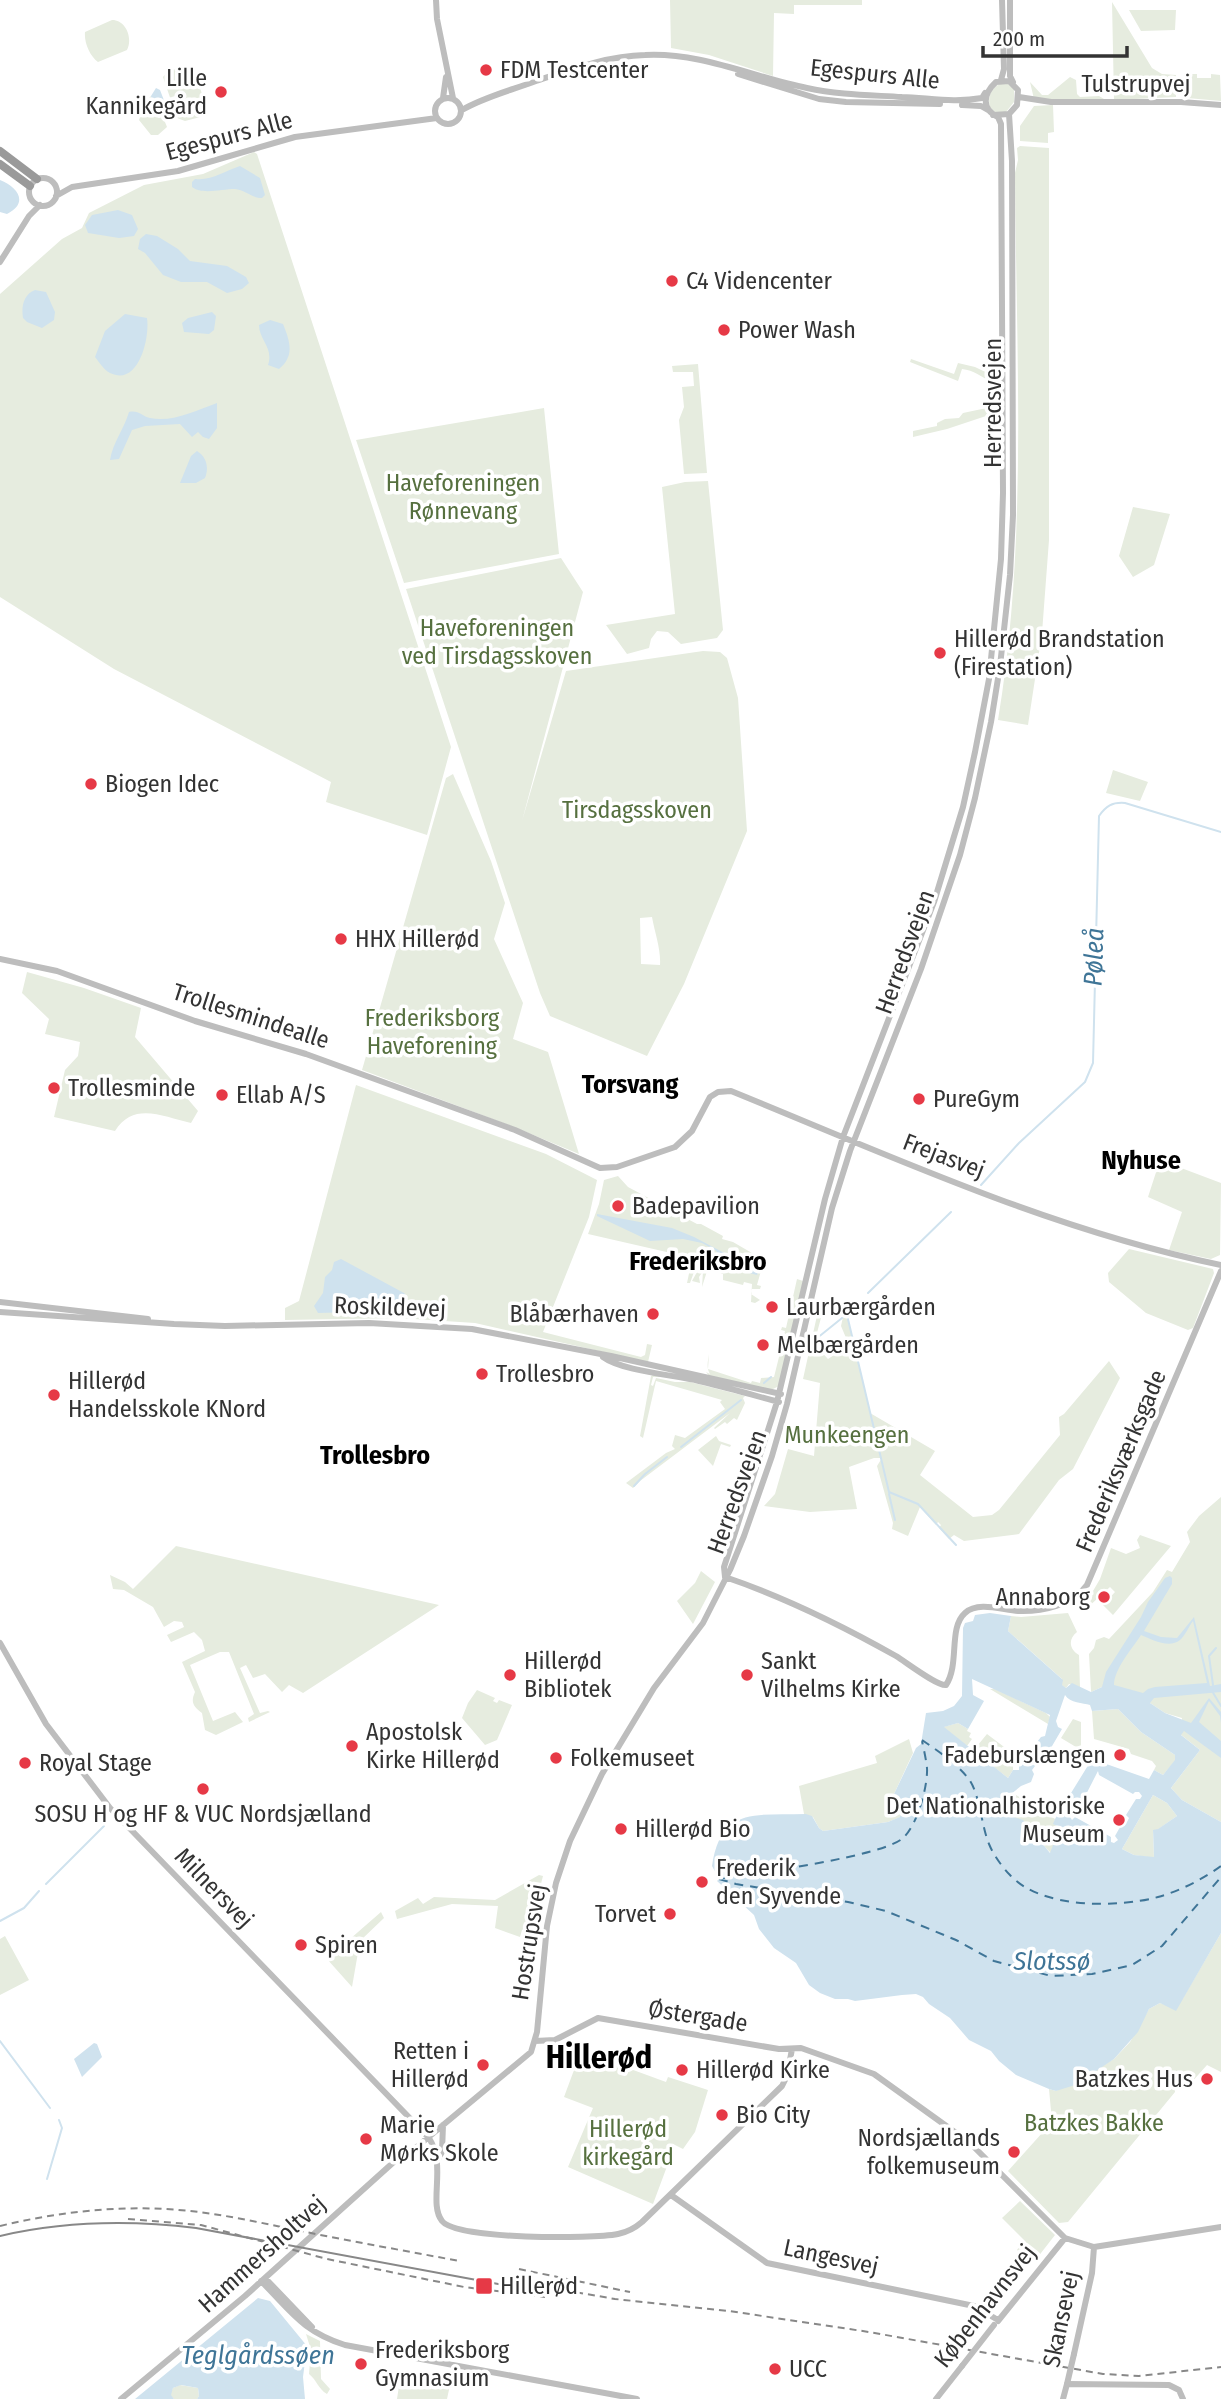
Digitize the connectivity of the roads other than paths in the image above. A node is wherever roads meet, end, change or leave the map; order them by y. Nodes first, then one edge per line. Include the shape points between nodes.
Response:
1 (436, 0) edge
2 (1002, 0) edge
3 (1010, 0) edge
4 (446, 64) junction
5 (714, 64) junction
6 (1001, 80) junction
7 (1013, 82) junction
8 (988, 89) junction
9 (497, 95) junction
10 (1019, 97) junction
11 (443, 98) junction
12 (456, 100) junction
13 (1051, 102) junction
14 (1017, 105) junction
15 (1221, 105) edge
16 (435, 110) junction
17 (462, 110) junction
18 (990, 112) junction
19 (1009, 114) junction
20 (437, 118) junction
21 (397, 124) junction
22 (0, 150) edge
23 (0, 164) edge
24 (34, 183) junction
25 (54, 184) junction
26 (72, 187) junction
27 (56, 196) junction
28 (37, 203) junction
29 (0, 262) edge
30 (0, 959) edge
31 (843, 1138) junction
32 (853, 1141) junction
33 (681, 1142) joint
34 (1221, 1265) edge
35 (1221, 1271) edge
36 (0, 1302) edge
37 (30, 1304) junction
38 (0, 1312) edge
39 (30, 1314) junction
40 (174, 1324) junction
41 (778, 1398) junction
42 (788, 1400) junction
43 (725, 1577) junction
44 (0, 1643) edge
45 (535, 2041) junction
46 (792, 2049) junction
47 (443, 2124) junction
48 (429, 2138) junction
49 (438, 2160) junction
50 (671, 2195) junction
51 (1221, 2227) edge
52 (1065, 2238) junction
53 (1094, 2247) junction
54 (263, 2279) junction
55 (996, 2323) junction
56 (1067, 2384) junction
57 (121, 2399) edge
58 (637, 2399) edge
59 (936, 2399) edge
60 (1063, 2399) edge
61 (1183, 2399) edge

1 - 4 street
2 - 6 street
3 - 7 street
4 - 11 street
4 - 12 street
5 - 8 street, Egespurs Alle via 847,95 963,102 982,98
5 - 9 street, Egespurs Alle via 673,55 622,57
5 - 18 street, Egespurs Alle via 819,99 981,106
6 - 7 street
6 - 8 street
7 - 10 street
8 - 18 street via 985,100
9 - 12 street, Egespurs Alle
9 - 17 street, Egespurs Alle
10 - 13 street, Tulstrupvej
10 - 14 street
11 - 12 street
11 - 16 street
12 - 17 street
13 - 14 street, Tulstrupvej
13 - 15 street, Tulstrupvej
14 - 19 street
16 - 20 street
16 - 21 street, Egespurs Alle
17 - 20 street via 452,123
18 - 19 street
18 - 31 street, Herredsvejen via 1002,124 1003,493 989,679 973,763 934,902
19 - 32 street, Herredsvejen via 1013,514 1000,666 984,762 960,855
20 - 21 street, Egespurs Alle
21 - 26 street, Egespurs Alle via 295,137 178,171
22 - 24 highway
23 - 24 highway
24 - 25 street via 46,178
24 - 28 street via 30,194
25 - 26 street, Egespurs Alle
25 - 27 street
26 - 27 street, Egespurs Alle
27 - 28 street via 50,203
28 - 29 street
30 - 33 street, Trollesmindealle via 57,971 349,1069 515,1130 595,1167 617,1167
31 - 32 street, Frejasvej
31 - 33 street, Frejasvej via 727,1091 710,1097
31 - 41 street, Herredsvejen
32 - 34 street, Frejasvej via 1071,1226
32 - 42 street, Herredsvejen via 832,1209
35 - 43 street, Frederiksværksgade via 1082,1593 1034,1610 970,1609 957,1626 953,1672 946,1685 831,1621
36 - 37 street, Roskildevej
37 - 39 street
37 - 40 street, Roskildevej
38 - 39 street, Roskildevej
39 - 40 street, Roskildevej
40 - 41 street, Roskildevej via 439,1326 505,1334 700,1374
41 - 42 street, Roskildevej
41 - 43 street, Herredsvejen via 724,1567
42 - 43 street, Herredsvejen via 759,1496
43 - 45 street, Hostrupsvej via 703,1623 654,1688 602,1774 570,1842 547,1926
44 - 48 street, Milnersvej via 46,1724 110,1808
45 - 46 street, Østergade via 555,2040 598,2018
45 - 47 street, Hammersholtvej via 523,2061
46 - 50 street via 782,2086
46 - 52 street, Østergade via 801,2048 874,2074 970,2143
47 - 48 street, Hammersholtvej
47 - 49 street
48 - 49 street
48 - 54 street, Hammersholtvej via 396,2160
49 - 50 street via 437,2208 445,2224 464,2231 511,2236 619,2234 642,2222
50 - 55 street, Langesvej via 767,2263 974,2306
51 - 53 street
52 - 53 street
52 - 55 street, Københavnsvej
53 - 56 street, Skansevej, bridge
54 - 57 street, Hammersholtvej
54 - 58 street via 318,2333 345,2345
55 - 59 street, Københavnsvej, bridge
56 - 60 street, Skansevej
56 - 61 street via 1169,2385 1179,2390

